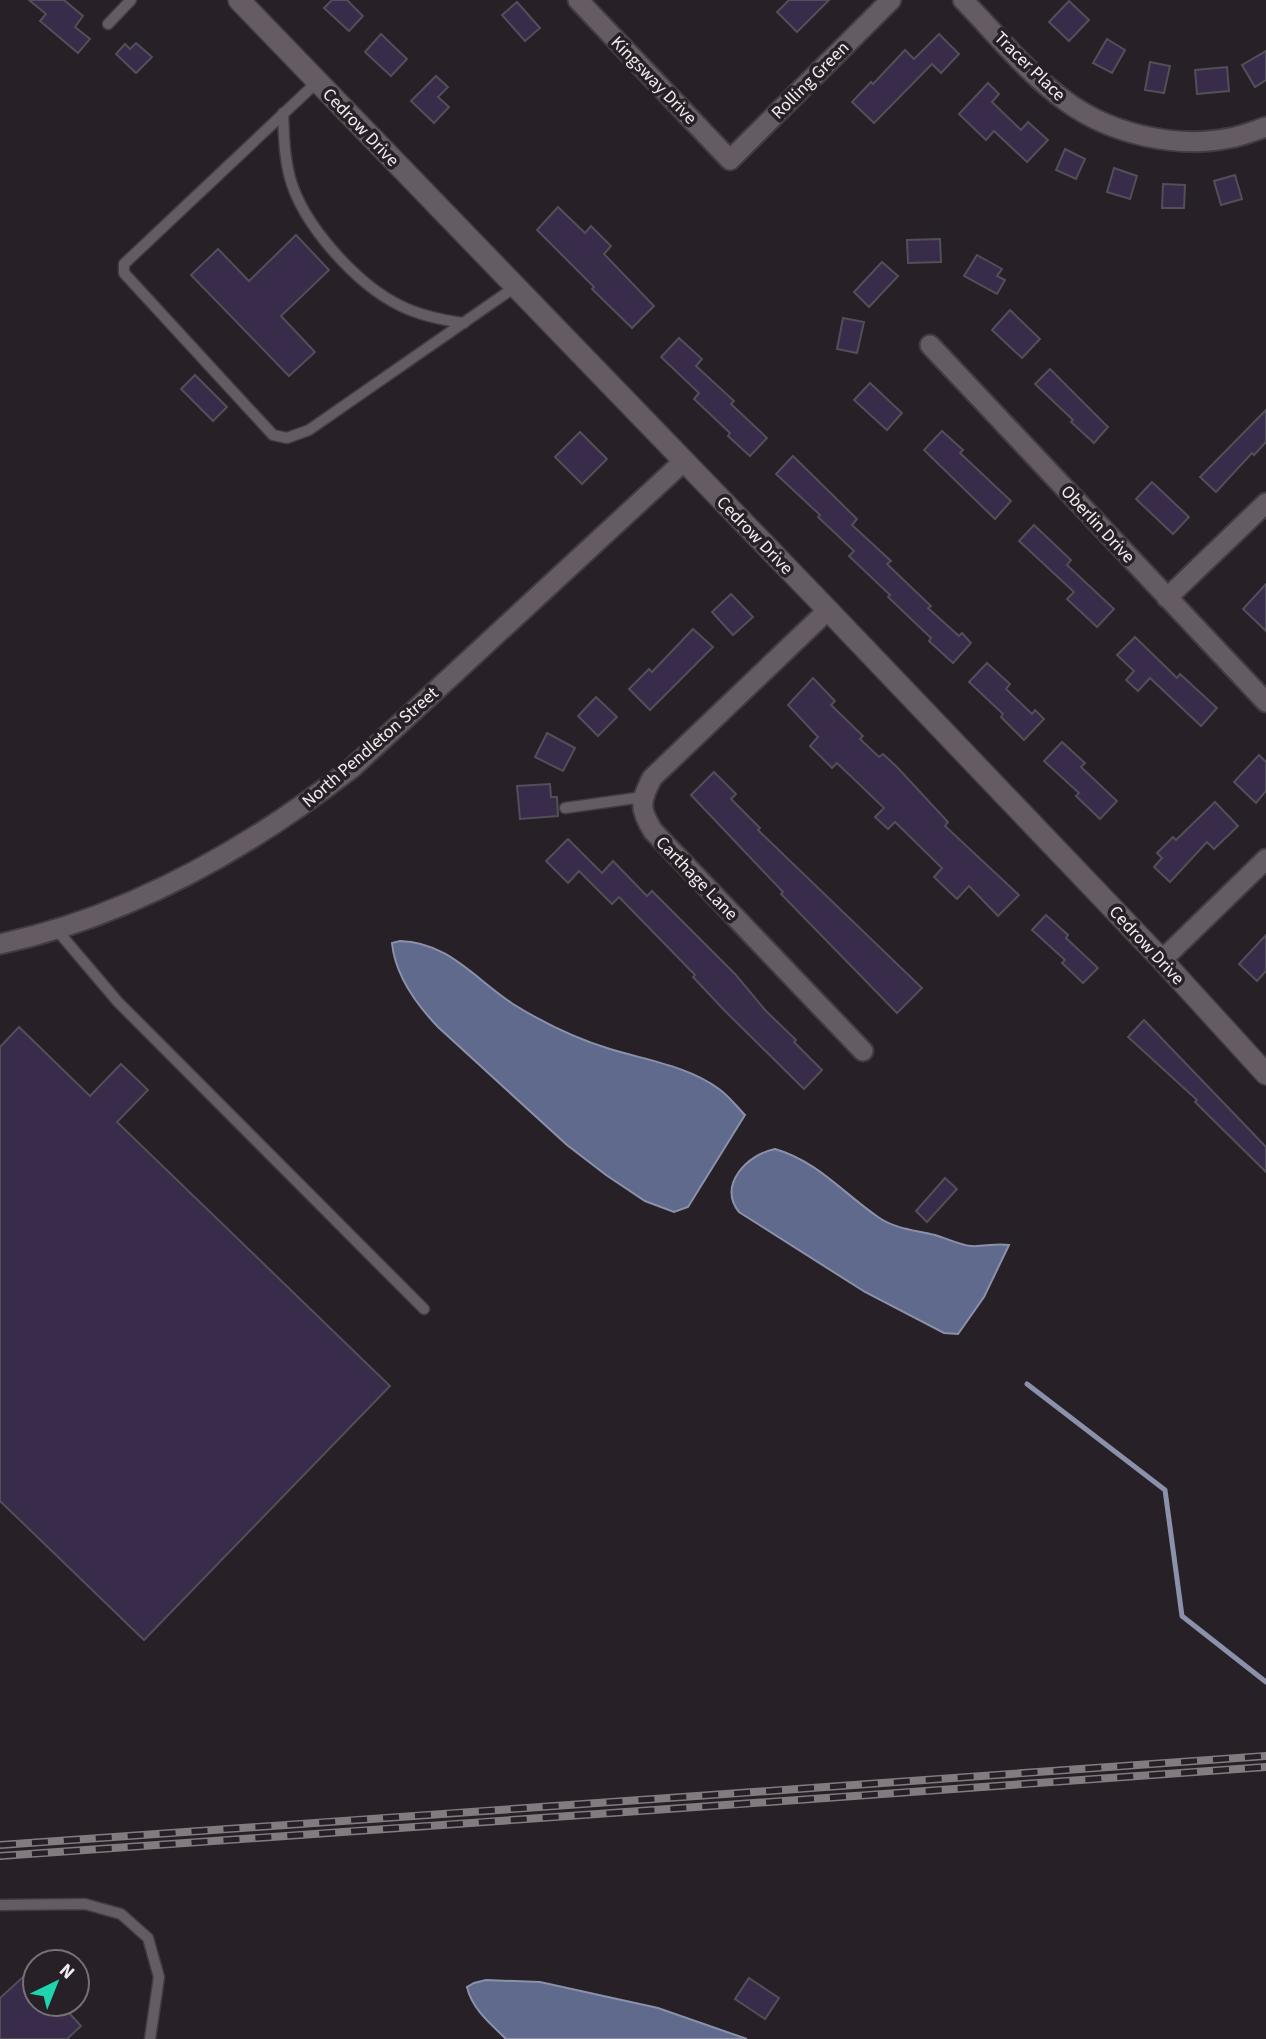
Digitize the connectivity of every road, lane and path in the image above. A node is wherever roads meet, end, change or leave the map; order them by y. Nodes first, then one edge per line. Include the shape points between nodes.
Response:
1 (131, 0) edge
2 (239, 0) edge
3 (578, 0) edge
4 (891, 0) edge
5 (963, 0) edge
6 (108, 24) dead end
7 (317, 82) junction
8 (283, 113) junction
9 (1266, 127) edge
10 (730, 160) joint
11 (515, 287) junction
12 (464, 323) junction
13 (930, 345) dead end
14 (683, 462) junction
15 (1266, 503) edge
16 (1167, 598) junction
17 (828, 610) junction
18 (1266, 702) edge
19 (643, 797) junction
20 (565, 808) dead end
21 (1266, 859) edge
22 (55, 928) junction
23 (0, 944) edge
24 (1162, 960) junction
25 (863, 1051) dead end
26 (1266, 1074) edge
27 (424, 1309) dead end
28 (0, 1905) edge
29 (150, 2039) edge

1 - 6 lane
2 - 7 street, Cedrow Drive
3 - 10 street, Kingsway Drive
4 - 10 street, Rolling Green
5 - 9 street, Tracer Place via 1067,102 1129,133 1181,141 1230,138
7 - 8 lane
7 - 11 street, Cedrow Drive
8 - 12 lane via 290,180 316,230 367,283 400,305 435,319
8 - 12 lane via 124,264 124,273 273,435 287,438 309,430
11 - 12 lane
11 - 14 street, Cedrow Drive
13 - 16 street, Oberlin Drive
14 - 17 street, Cedrow Drive
14 - 22 street, North Pendleton Street via 352,768 303,806 175,883
15 - 16 street
16 - 18 street, Oberlin Drive
17 - 19 street via 652,778
17 - 24 street, Cedrow Drive
19 - 20 lane
19 - 25 street, Carthage Lane via 642,813 653,831
21 - 24 street
22 - 23 street, North Pendleton Street
22 - 27 lane via 118,1002
24 - 26 street, Cedrow Drive
28 - 29 lane via 85,1904 121,1914 148,1938 159,1977

